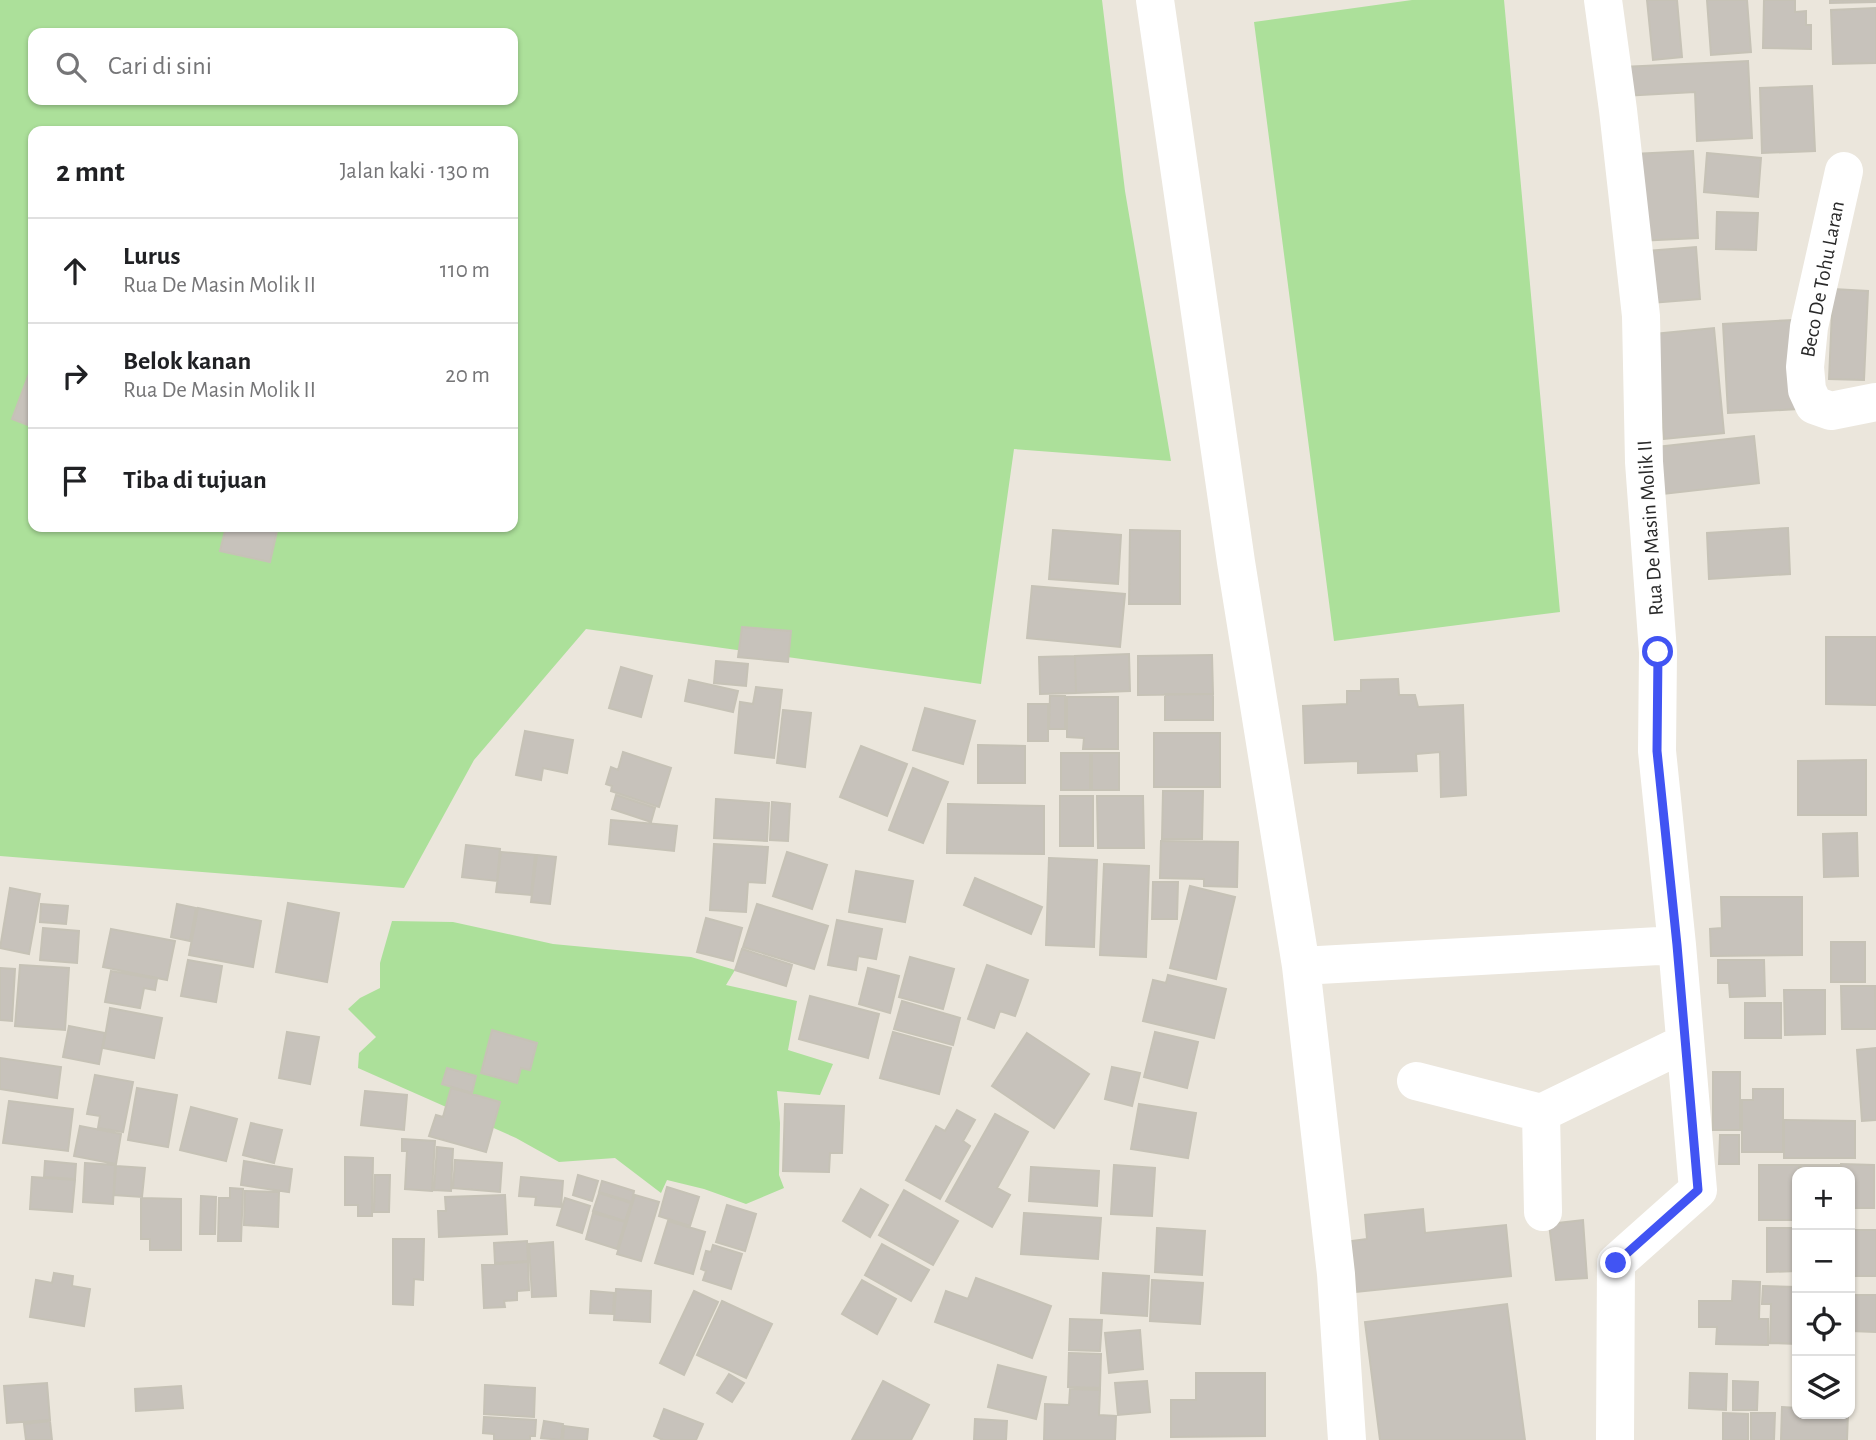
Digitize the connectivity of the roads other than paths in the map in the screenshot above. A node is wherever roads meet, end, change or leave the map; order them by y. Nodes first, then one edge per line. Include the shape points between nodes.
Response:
1 (1155, 0) edge
2 (1603, 0) edge
3 (1844, 171) dead end
4 (1876, 402) edge
5 (1677, 945) junction
6 (1301, 966) junction
7 (1685, 1043) junction
8 (1416, 1081) dead end
9 (1541, 1113) junction
10 (1543, 1212) dead end
11 (1347, 1440) edge
12 (1615, 1440) edge

1 - 6 street via 1234,548
2 - 5 street, Rua De Masin Molik II via 1641,316 1644,462 1658,652 1657,751
3 - 4 street, Beco De Tohu Laran via 1809,327 1807,390 1814,405 1831,411
5 - 6 street
5 - 7 street, Rua De Masin Molik II
6 - 11 street via 1336,1275
7 - 9 street
7 - 12 street, Rua De Masin Molik II via 1698,1190 1616,1263
8 - 9 street
9 - 10 street

